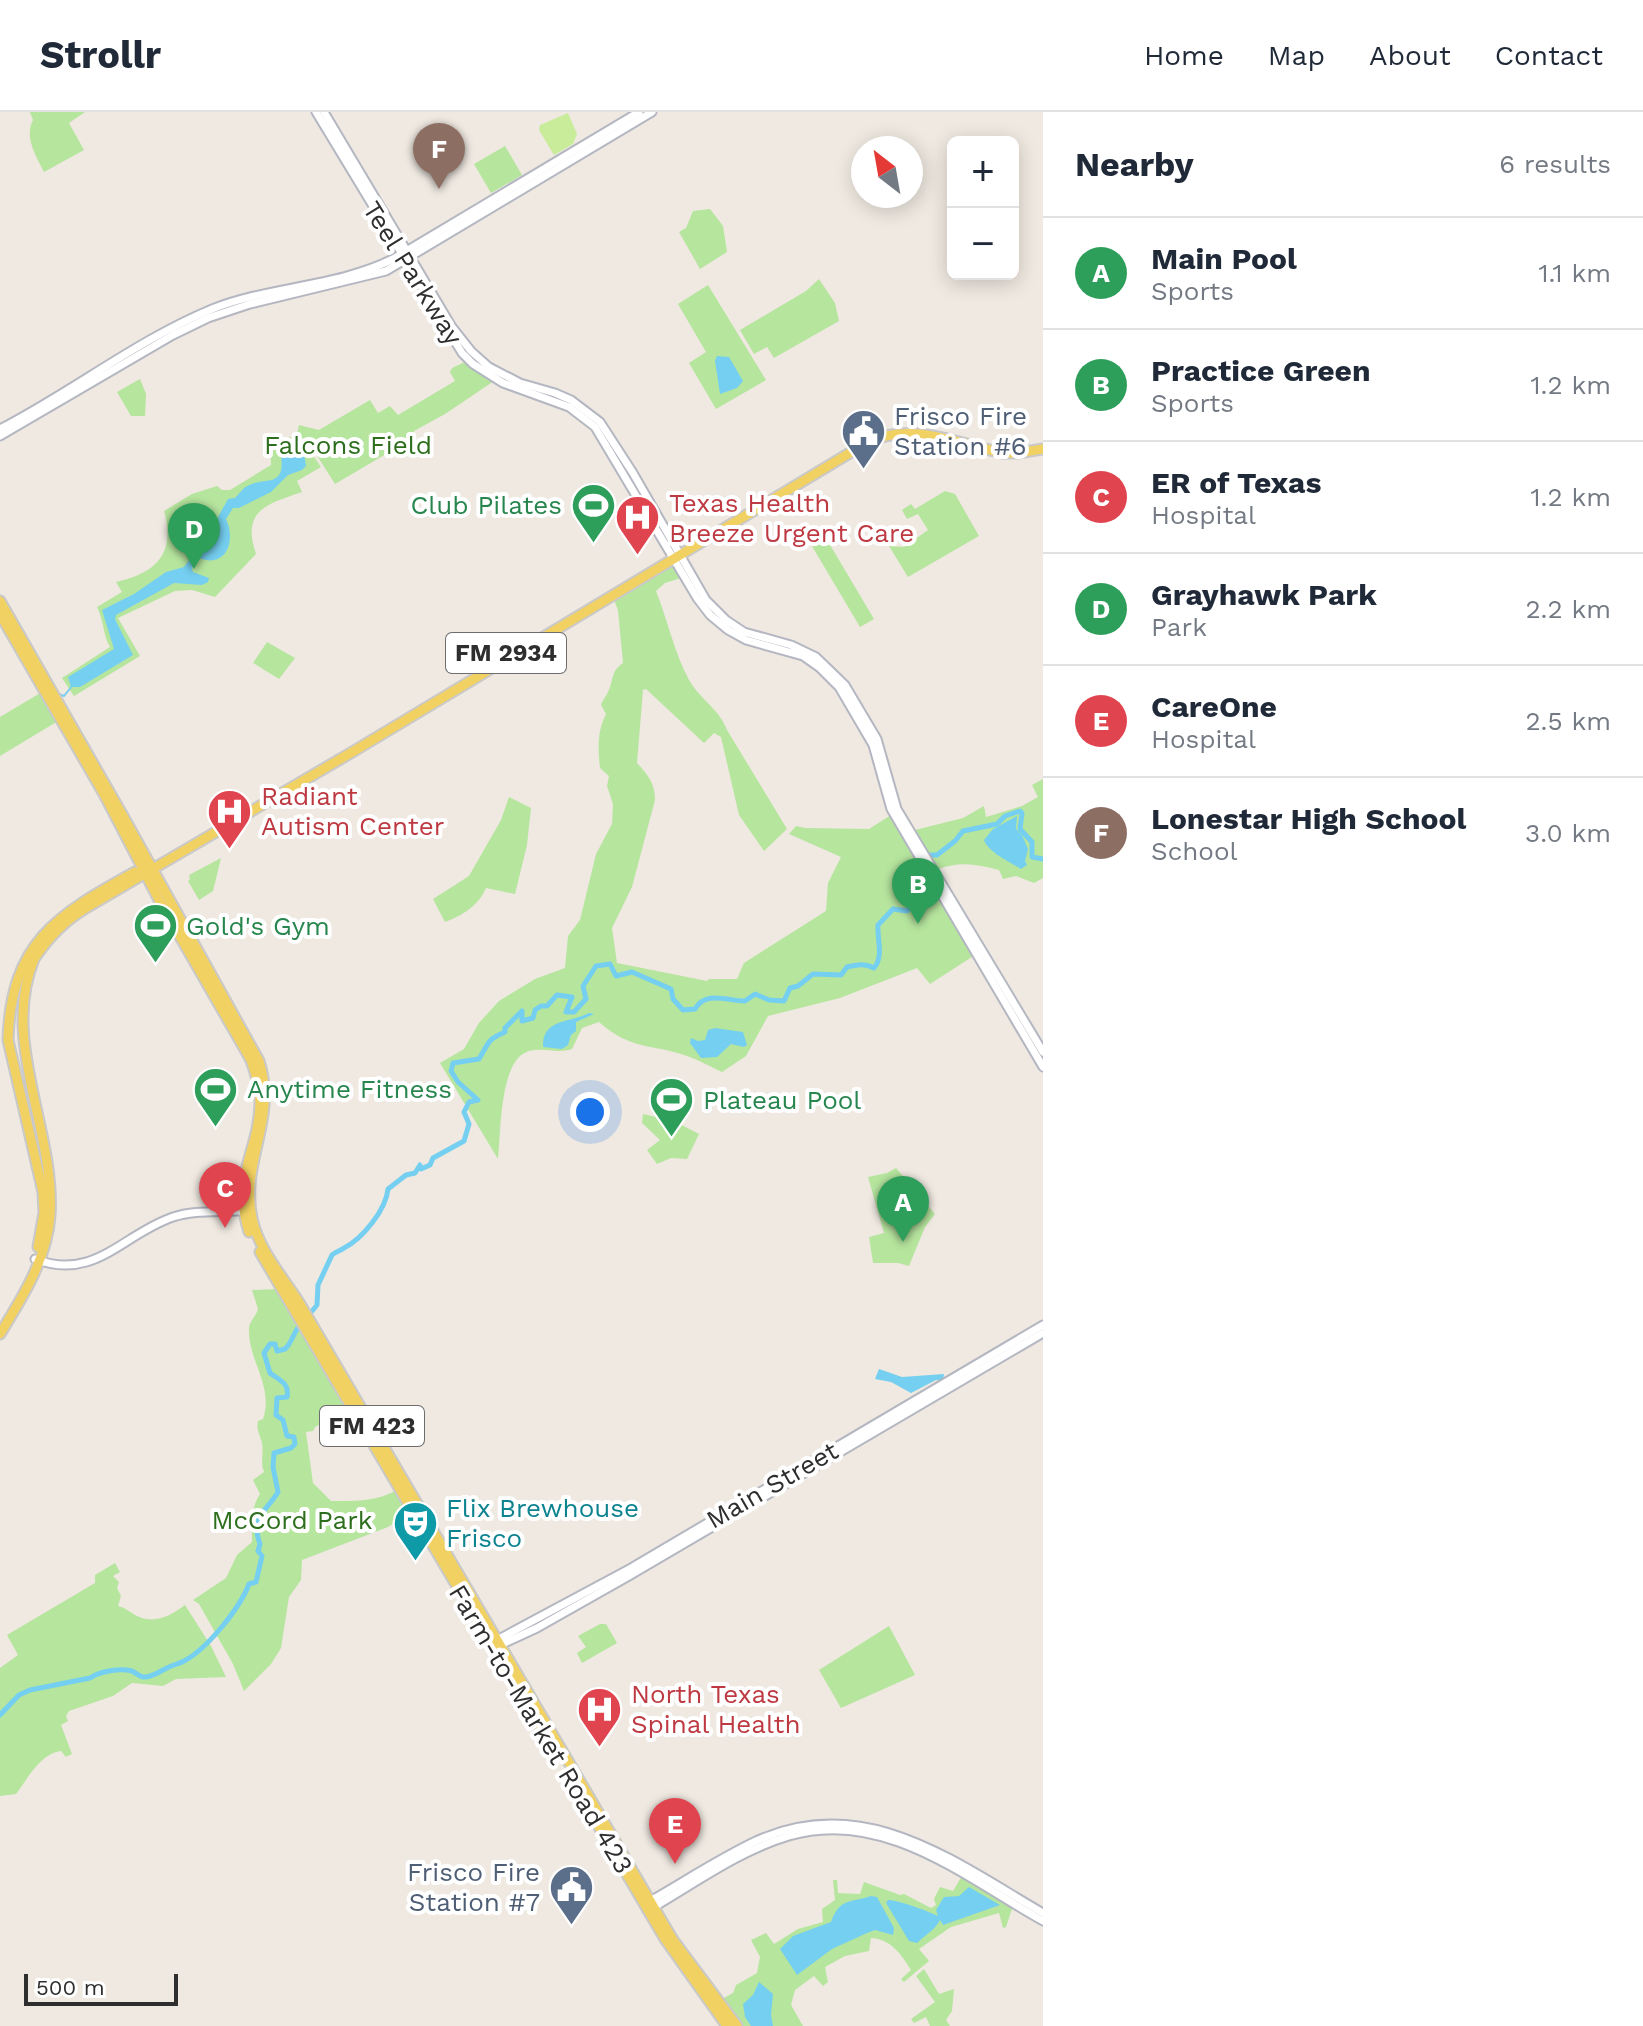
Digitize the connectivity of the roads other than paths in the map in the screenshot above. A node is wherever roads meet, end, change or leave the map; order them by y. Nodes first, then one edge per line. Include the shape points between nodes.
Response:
1 (316, 112) edge
2 (324, 112) edge
3 (652, 112) edge
4 (637, 116) edge
5 (356, 173) junction
6 (406, 256) junction
7 (0, 429) edge
8 (0, 436) edge
9 (1043, 446) edge
10 (675, 555) junction
11 (0, 601) edge
12 (0, 614) edge
13 (51, 696) junction
14 (930, 868) junction
15 (147, 869) junction
16 (1043, 1052) edge
17 (1043, 1067) edge
18 (247, 1208) junction
19 (38, 1258) junction
20 (20, 1292) junction
21 (0, 1322) edge
22 (1043, 1325) edge
23 (311, 1331) junction
24 (1043, 1333) edge
25 (0, 1334) edge
26 (610, 1583) junction
27 (498, 1642) junction
28 (606, 1832) junction
29 (963, 1871) junction
30 (652, 1904) junction
31 (1043, 1913) edge
32 (1043, 1921) edge
33 (687, 1962) junction
34 (716, 2003) junction
35 (727, 2026) edge
36 (737, 2026) edge

1 - 5 main road, Teel Parkway
2 - 5 main road, Teel Parkway
3 - 4 main road
4 - 6 main road
5 - 6 main road, Teel Parkway
6 - 7 main road via 200,314
6 - 8 main road via 367,277 208,318
6 - 10 main road, Teel Parkway via 473,364 503,383 555,400 590,422
9 - 10 main road, FM 2934 via 1011,448 932,430 877,433
10 - 14 main road, Teel Parkway via 724,623 746,640 808,659 839,687 873,745 886,797
10 - 15 main road, FM 2934
11 - 13 main road, Farm-to-Market Road 423 / FM 423
12 - 13 main road, Farm-to-Market Road 423 / FM 423
13 - 15 main road, Farm-to-Market Road 423 / FM 423
14 - 16 main road, Teel Parkway
14 - 17 main road, Teel Parkway
15 - 18 main road, Farm-to-Market Road 423 / FM 423 via 217,992 255,1072 259,1129 243,1176
15 - 19 main road via 68,911 41,937 16,981 8,1040 43,1192
18 - 19 main road via 186,1210 90,1261 67,1265
18 - 23 main road, Farm-to-Market Road 423 / FM 423 via 257,1236
19 - 20 main road
20 - 21 main road
20 - 25 main road
22 - 26 main road, Main Street
23 - 27 main road, Farm-to-Market Road 423 / FM 423
23 - 28 main road, Farm-to-Market Road 423 / FM 423
24 - 26 main road, Main Street
26 - 27 main road, Main Street via 537,1628
27 - 28 main road, Farm-to-Market Road 423 / FM 423
28 - 30 main road, Farm-to-Market Road 423 / FM 423
28 - 33 main road, Farm-to-Market Road 423 / FM 423 via 655,1922
29 - 30 main road via 898,1841 837,1830 789,1836 758,1848
29 - 31 main road
29 - 32 main road
30 - 33 main road, Farm-to-Market Road 423 / FM 423
33 - 34 main road, Farm-to-Market Road 423 / FM 423
34 - 35 main road, Farm-to-Market Road 423 / FM 423
34 - 36 main road, Farm-to-Market Road 423 / FM 423

